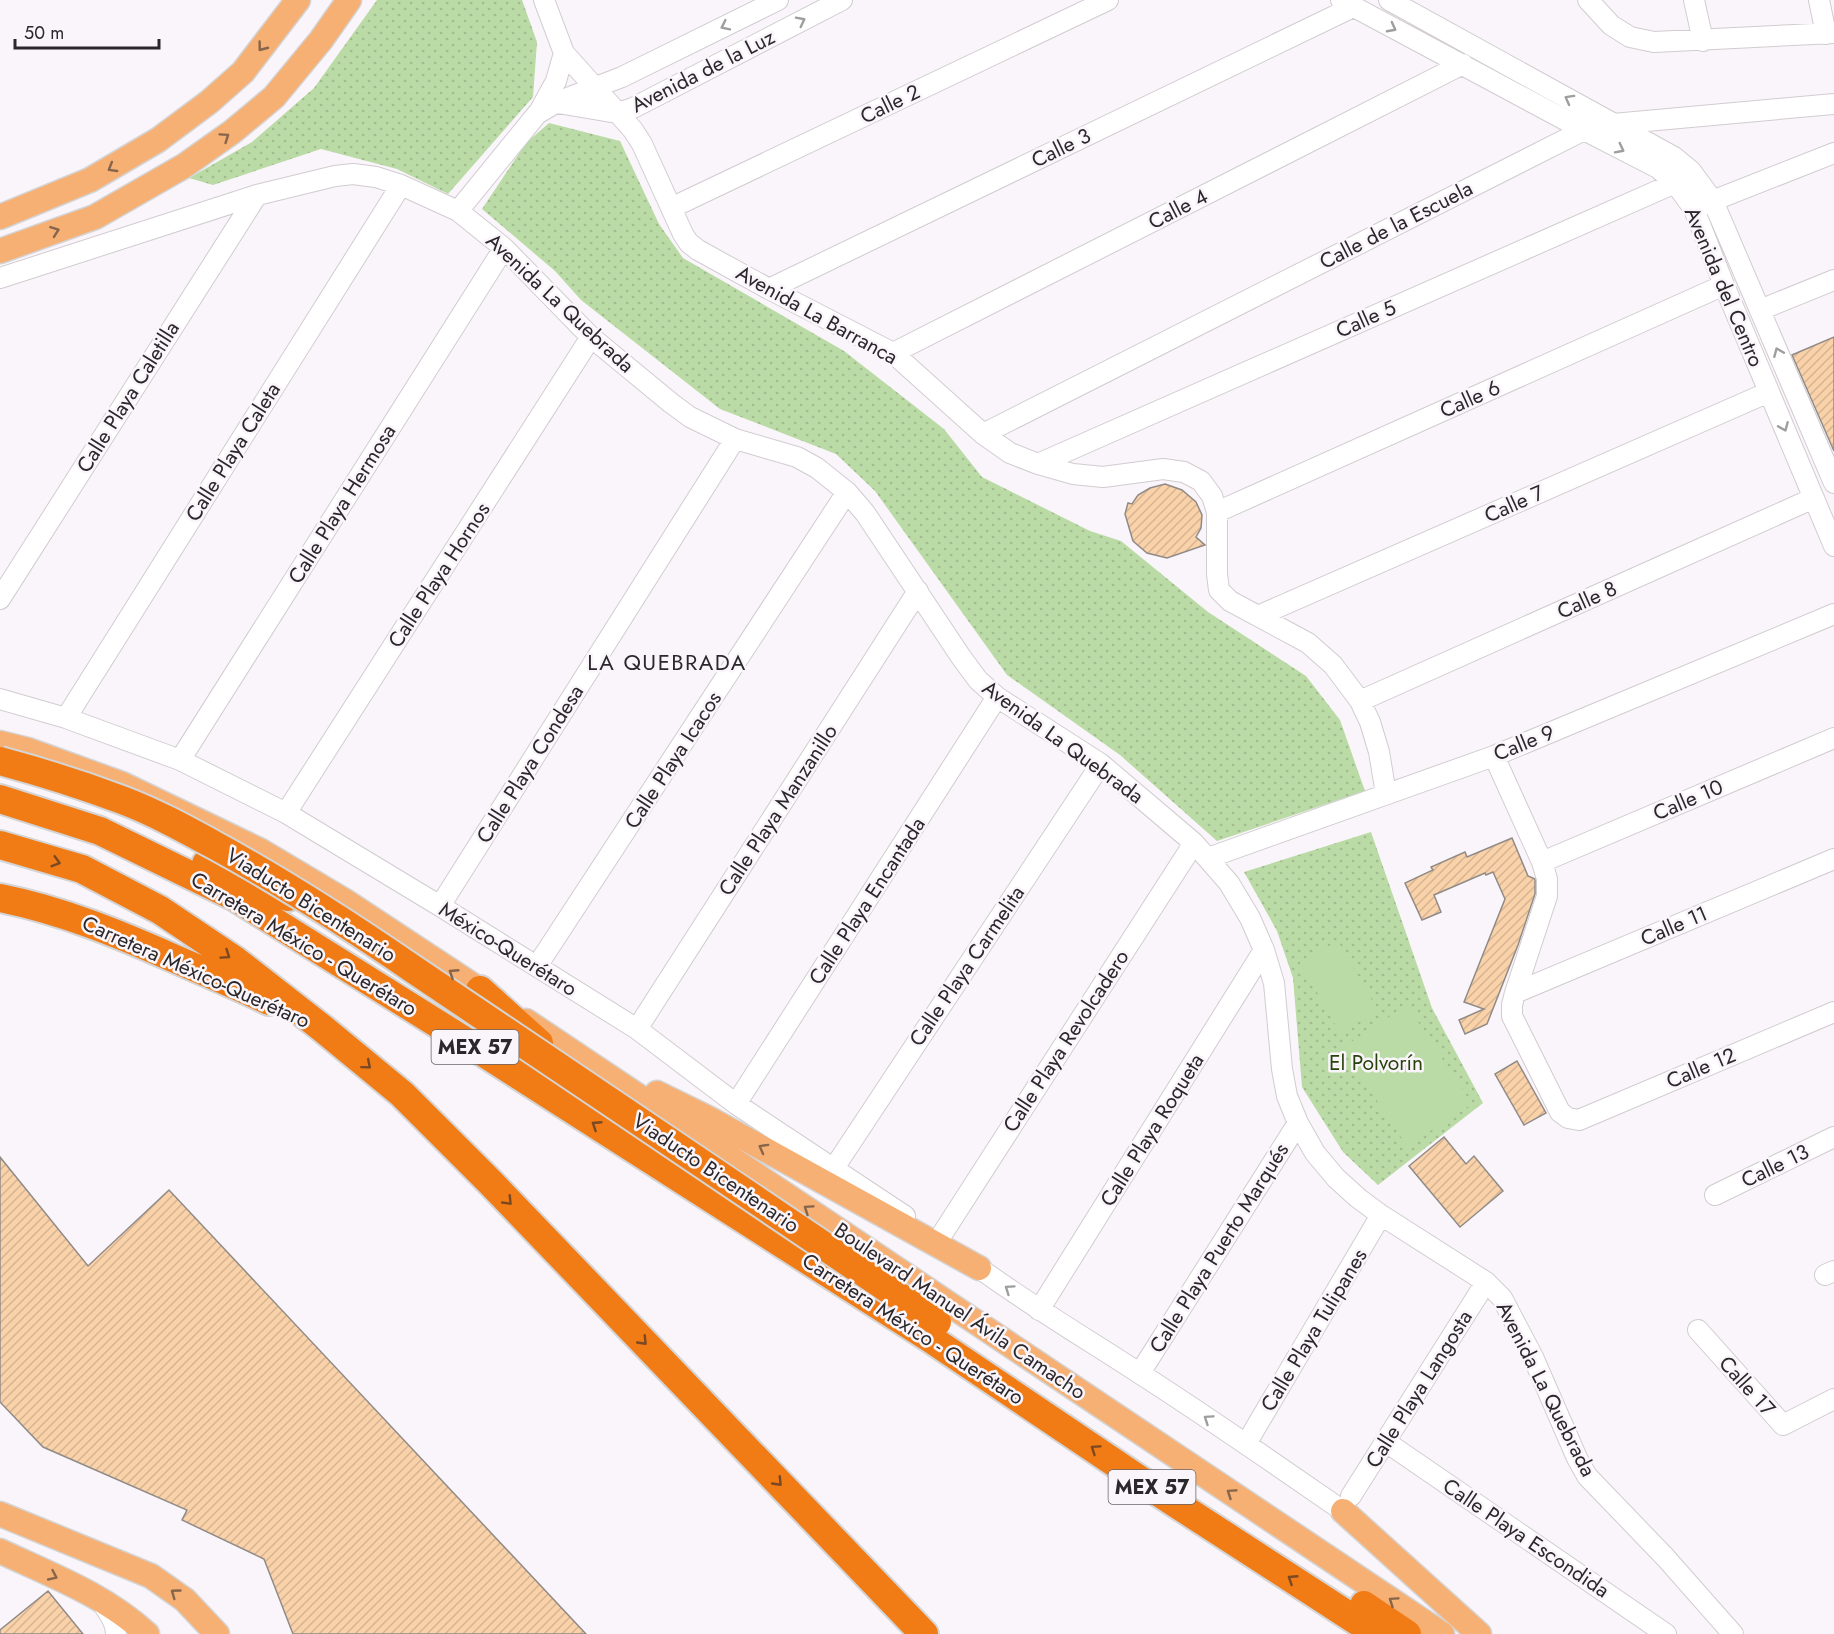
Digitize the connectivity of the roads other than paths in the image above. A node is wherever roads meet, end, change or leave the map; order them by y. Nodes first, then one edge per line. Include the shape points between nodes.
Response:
1 (349, 0) edge
2 (544, 0) edge
3 (778, 0) edge
4 (842, 0) edge
5 (1108, 0) edge
6 (1389, 0) edge
7 (1588, 0) edge
8 (1694, 0) edge
9 (1819, 0) edge
10 (292, 3) edge
11 (1347, 4) edge
12 (1830, 33) edge
13 (1703, 41) junction
14 (564, 53) junction
15 (1463, 64) junction
16 (595, 88) junction
17 (557, 102) junction
18 (1834, 104) edge
19 (617, 113) junction
20 (537, 114) junction
21 (1613, 124) junction
22 (1584, 130) junction
23 (1834, 153) edge
24 (1691, 171) junction
25 (1675, 183) junction
26 (401, 185) junction
27 (256, 195) junction
28 (1713, 201) junction
29 (671, 208) junction
30 (1694, 208) junction
31 (458, 211) junction
32 (0, 217) edge
33 (504, 248) junction
34 (1, 253) edge
35 (0, 278) edge
36 (1834, 280) edge
37 (1724, 285) junction
38 (769, 289) junction
39 (1760, 310) junction
40 (591, 338) junction
41 (893, 353) junction
42 (1769, 392) junction
43 (983, 434) junction
44 (735, 439) junction
45 (1038, 464) junction
46 (1834, 483) edge
47 (847, 492) junction
48 (1814, 498) junction
49 (1216, 512) junction
50 (1832, 535) edge
51 (918, 591) junction
52 (0, 599) edge
53 (1834, 614) edge
54 (1258, 616) junction
55 (997, 698) junction
56 (0, 699) edge
57 (1360, 701) junction
58 (66, 718) junction
59 (1834, 738) edge
60 (0, 743) edge
61 (1494, 756) junction
62 (180, 760) junction
63 (0, 761) edge
64 (1101, 764) junction
65 (1386, 794) junction
66 (0, 799) edge
67 (286, 813) junction
68 (1194, 843) junction
69 (0, 845) edge
70 (1208, 858) junction
71 (1834, 859) edge
72 (1542, 862) junction
73 (0, 898) edge
74 (440, 906) junction
75 (330, 913) junction
76 (1264, 950) junction
77 (537, 966) junction
78 (480, 990) junction
79 (1515, 993) junction
80 (1834, 1012) edge
81 (322, 1028) junction
82 (638, 1029) junction
83 (578, 1055) junction
84 (736, 1104) junction
85 (1298, 1123) junction
86 (1834, 1137) edge
87 (834, 1168) junction
88 (1715, 1195) dead end
89 (715, 1201) junction
90 (1381, 1215) junction
91 (939, 1239) junction
92 (979, 1268) junction
93 (1486, 1282) junction
94 (1040, 1310) junction
95 (1698, 1330) dead end
96 (1140, 1373) junction
97 (1834, 1400) edge
98 (1386, 1442) junction
99 (1246, 1444) junction
100 (1347, 1503) junction
101 (0, 1514) edge
102 (0, 1551) edge
103 (99, 1598) junction
104 (116, 1634) edge
105 (147, 1634) edge
106 (217, 1634) edge
107 (924, 1634) edge
108 (1377, 1634) edge
109 (1407, 1634) edge
110 (1442, 1634) edge
111 (1479, 1634) edge
112 (1666, 1634) edge
113 (1733, 1634) edge

34 -> 1 main road via 95,217 184,166 232,132 274,97
2 - 14 street, Avenida La Barranca
3 -> 16 street, Avenida de la Luz
19 -> 4 street, Avenida de la Luz
5 - 29 street, Calle 2
21 -> 6 street, Avenida del Centro
7 - 13 street via 1611,25 1630,37 1654,42
8 - 13 street
9 - 12 street
10 -> 32 main road via 243,72 158,140 90,180
11 -> 15 street, Avenida del Centro
11 - 38 street, Calle 3
12 - 13 street
14 - 16 street, Avenida La Barranca
14 - 20 street via 556,81
15 - 22 street, Avenida del Centro
15 - 41 street, Calle 4
16 - 17 street, Avenida de la Luz
16 - 19 street, Avenida La Barranca
17 - 19 street, Avenida de la Luz
17 - 20 street, Avenida de la Luz
18 - 21 street, Calle de la Escuela
19 - 29 street, Avenida La Barranca via 642,144
20 - 31 street, Avenida de la Luz
21 - 22 street, Calle de la Escuela
21 - 24 street, Avenida del Centro via 1674,157
22 -> 25 street, Avenida del Centro via 1658,168
22 - 43 street, Calle de la Escuela
23 - 28 street
24 - 25 street, Calle 5
24 - 28 street, Avenida del Centro
25 - 30 street, Avenida del Centro
25 - 45 street, Calle 5
26 - 27 street, Avenida La Quebrada via 352,174
26 - 31 street, Avenida La Quebrada
26 - 58 street, Calle Playa Caleta
27 - 35 street, Avenida La Quebrada
27 - 52 street, Calle Playa Caletilla
28 - 30 street
28 - 39 street, Avenida del Centro
29 - 38 street, Avenida La Barranca via 689,243
30 - 37 street, Avenida del Centro
31 - 33 street, Avenida La Quebrada
33 - 40 street, Avenida La Quebrada
33 - 62 street, Calle Playa Hermosa
36 - 39 street
37 - 42 street, Avenida del Centro
37 - 49 street, Calle 6
38 - 41 street, Avenida La Barranca
46 -> 39 street, Avenida del Centro
40 - 44 street, Avenida La Quebrada via 690,417
40 - 67 street, Calle Playa Hornos
41 - 43 street, Avenida La Barranca
42 -> 48 street, Avenida del Centro
42 - 54 street, Calle 7
43 - 45 street, Avenida La Barranca via 1010,453
44 - 47 street, Avenida La Quebrada via 797,457
44 - 74 street, Calle Playa Condesa
45 - 49 street, Avenida La Barranca via 1103,477 1163,469 1184,472 1201,481 1212,496
47 - 51 street, Avenida La Quebrada
47 - 77 street, Calle Playa Icacos
48 - 50 street, Avenida del Centro
48 - 57 street, Calle 8
49 - 54 street, Avenida La Barranca via 1219,590 1230,601
51 - 55 street, Avenida La Quebrada via 961,657
51 - 82 street, Calle Playa Manzanillo
53 - 61 street, Calle 9
54 - 57 street, Avenida La Barranca via 1308,643 1333,665
55 - 64 street, Avenida La Quebrada
55 - 84 street, Calle Playa Encantada
56 - 58 street, México-Querétaro
57 - 65 street, Avenida La Barranca via 1379,752
58 - 62 street, México-Querétaro
59 - 72 street, Calle 10
78 -> 60 main road, Boulevard Manuel Ávila Camacho via 261,851 122,784
61 - 65 street, Calle 9
61 - 72 street
62 - 67 street, México-Querétaro
63 - 75 highway, Viaducto Bicentenario, bridge via 123,800 254,867
64 - 68 street, Avenida La Quebrada
64 - 87 street, Calle Playa Carmelita
65 - 70 street, Calle 9
66 - 75 highway, bridge via 60,807 108,821
89 -> 66 highway, Carretera México - Querétaro / MEX 57 via 235,897 100,831
67 - 74 street, México-Querétaro
68 - 70 street, Avenida La Quebrada
68 - 91 street, Calle Playa Revolcadero
69 -> 81 highway via 82,869 159,910 236,961
70 - 76 street, Avenida La Quebrada via 1229,883
71 - 79 street, Calle 11
72 - 79 street via 1547,896
73 - 81 highway, Carretera México-Querétaro via 100,927
74 - 77 street, México-Querétaro
75 - 109 highway, Viaducto Bicentenario, bridge
76 - 85 street, Avenida La Quebrada via 1275,983 1287,1096
76 - 94 street, Calle Playa Roqueta
77 - 82 street, México-Querétaro
78 - 83 main road, Boulevard Manuel Ávila Camacho
78 - 89 highway
79 - 80 street, Calle 12 via 1512,1016 1560,1112 1579,1120
81 -> 107 highway via 402,1094 490,1182
82 - 84 street, México-Querétaro
92 -> 83 main road via 708,1118
110 -> 83 main road, Boulevard Manuel Ávila Camacho
84 - 87 street, México-Querétaro
85 - 90 street, Avenida La Quebrada via 1315,1153 1336,1178
85 - 96 street, Calle Playa Puerto Marqués
86 - 88 street, Calle 13
87 - 91 street, México-Querétaro
108 -> 89 highway, Carretera México - Querétaro / MEX 57
90 - 93 street, Avenida La Quebrada
90 - 99 street, Calle Playa Tulipanes
91 - 92 street, México-Querétaro
94 -> 92 street, México-Querétaro
93 - 98 street, Calle Playa Langosta
93 - 113 street, Avenida La Quebrada via 1502,1298 1519,1329 1587,1476
94 - 96 street, México-Querétaro
95 - 97 street, Calle 17 via 1783,1425
99 -> 96 street, México-Querétaro
98 - 100 street, Calle Playa Langosta
98 - 112 street, Calle Playa Escondida
99 - 100 street, México-Querétaro
100 - 111 main road
106 -> 101 main road via 185,1600 151,1576
102 -> 103 main road
103 - 104 street via 112,1618
103 - 105 main road

